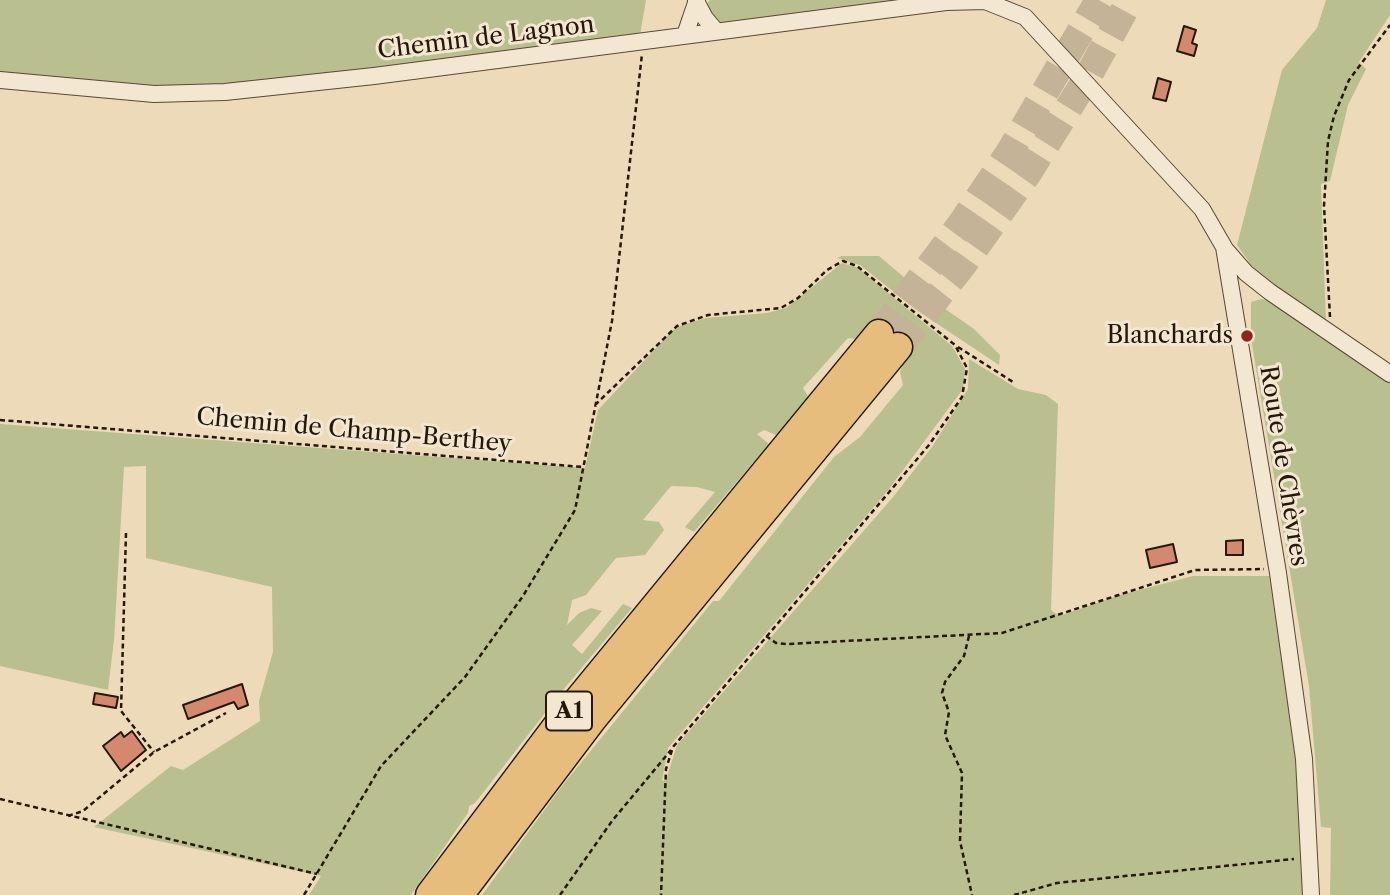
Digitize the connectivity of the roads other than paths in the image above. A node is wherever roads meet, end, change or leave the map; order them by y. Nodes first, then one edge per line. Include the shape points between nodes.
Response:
1 (696, 1) edge
2 (1020, 6) edge
3 (716, 31) junction
4 (685, 35) junction
5 (0, 80) edge
6 (1224, 247) junction
7 (1270, 292) junction
8 (1234, 309) junction
9 (1390, 374) edge
10 (430, 895) edge
11 (459, 895) edge
12 (1311, 895) edge

1 - 3 street
1 - 4 street
2 - 3 street, Chemin de Lagnon via 964,1
2 - 6 street, Route de Chèvres via 1202,209
3 - 4 street, Chemin de Lagnon
4 - 5 street, Chemin de Lagnon via 225,92 154,94
6 - 7 street
6 - 8 street, Route de Chèvres
7 - 8 street via 1252,288 1240,296
7 - 9 street
8 - 12 street, Route de Chèvres via 1304,759
10 - 11 highway, A1 via 558,724 888,341

